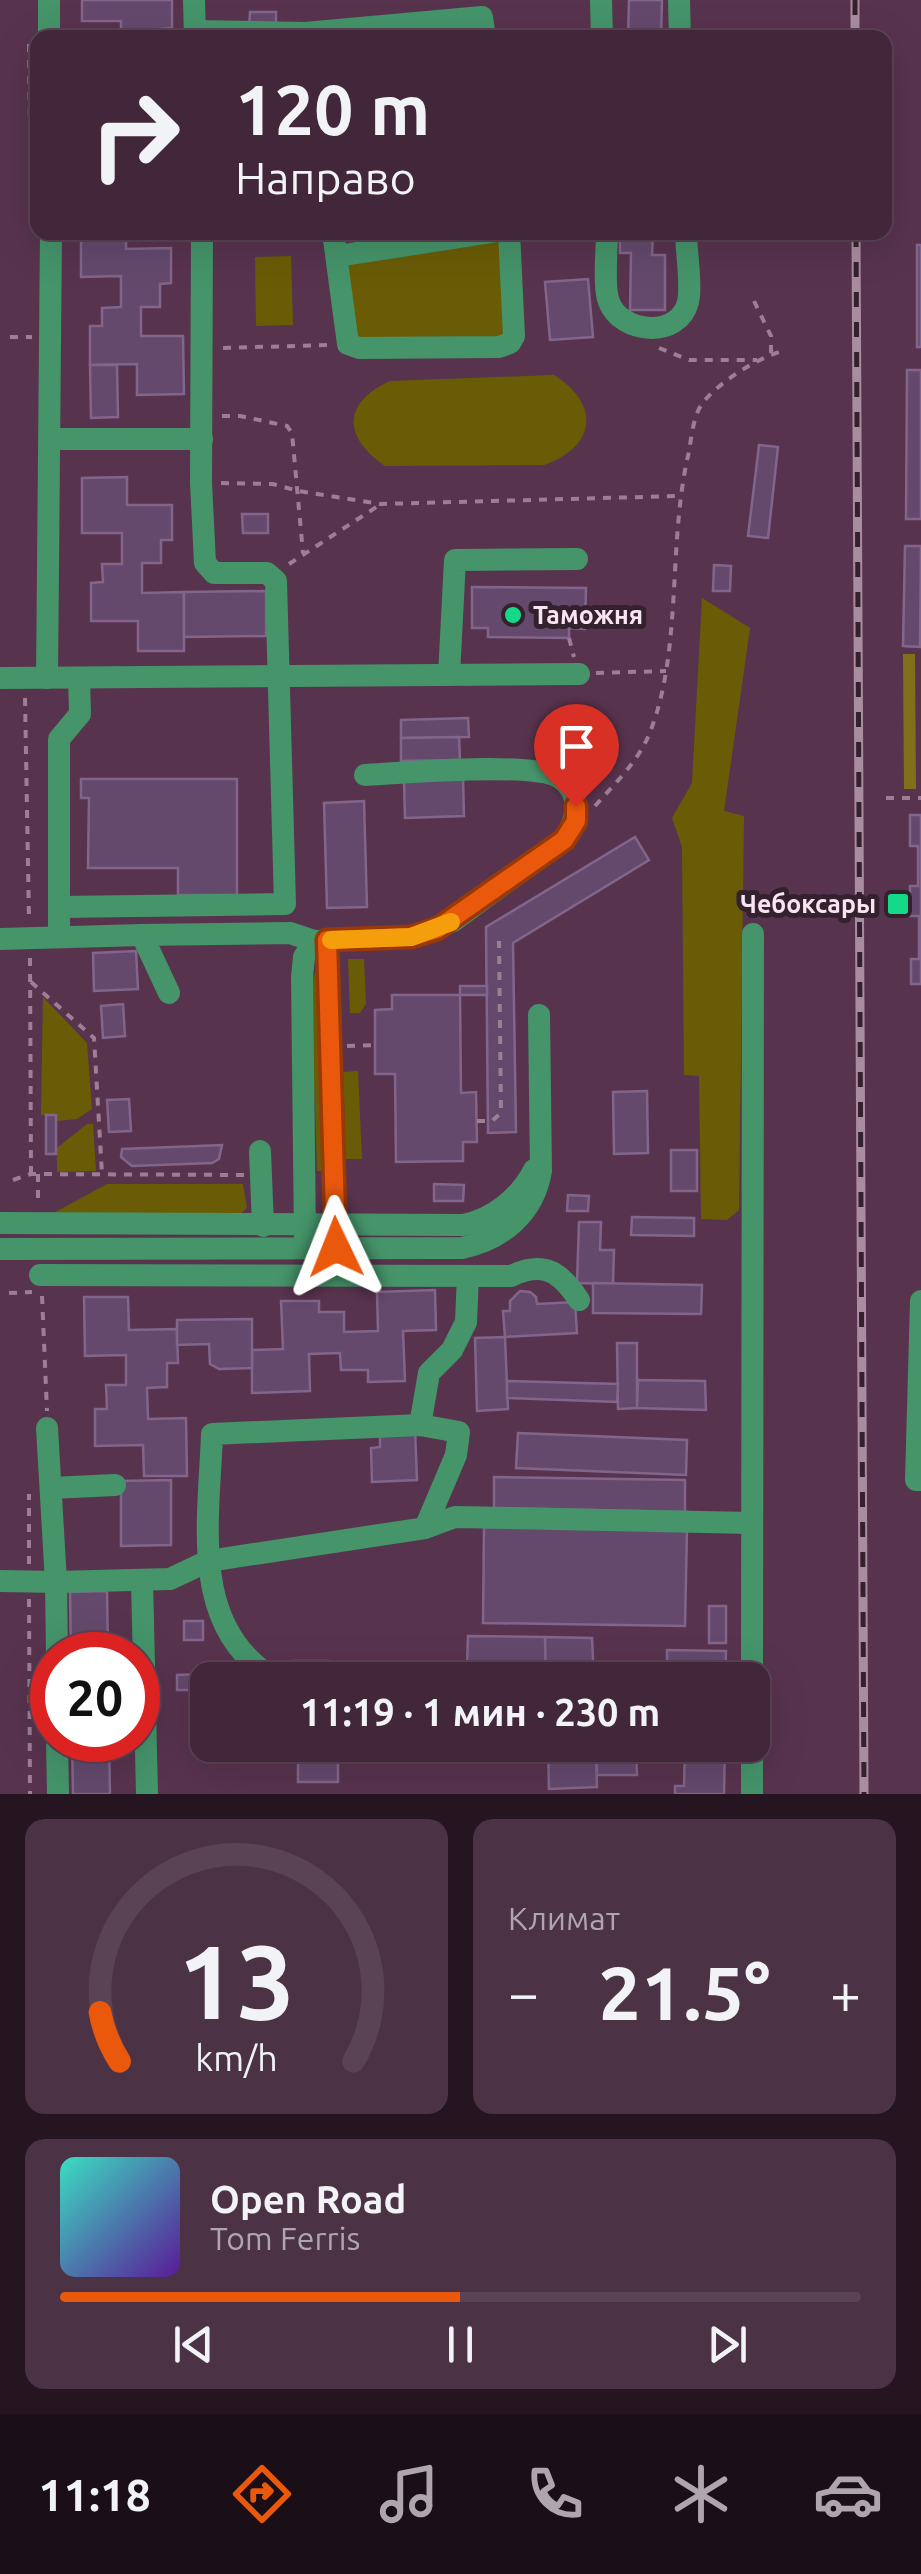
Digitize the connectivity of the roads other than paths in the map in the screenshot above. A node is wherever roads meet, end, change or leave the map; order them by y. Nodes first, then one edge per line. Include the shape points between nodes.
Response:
1 (49, 0) edge
2 (194, 0) edge
3 (600, 0) edge
4 (679, 0) edge
5 (482, 18) edge
6 (41, 30) edge
7 (195, 30) edge
8 (358, 30) edge
9 (602, 30) edge
10 (680, 30) edge
11 (41, 240) edge
12 (202, 240) edge
13 (387, 240) edge
14 (509, 240) edge
15 (607, 240) edge
16 (686, 240) edge
17 (335, 244) edge
18 (202, 427) junction
19 (52, 439) junction
20 (577, 559) dead end
21 (579, 674) road end
22 (280, 675) junction
23 (449, 675) junction
24 (0, 678) edge
25 (47, 678) junction
26 (79, 678) junction
27 (365, 775) dead end
28 (59, 907) junction
29 (753, 934) dead end
30 (142, 935) junction
31 (59, 936) junction
32 (0, 939) edge
33 (320, 941) junction
34 (169, 993) dead end
35 (539, 1015) dead end
36 (260, 1151) dead end
37 (0, 1223) edge
38 (263, 1226) junction
39 (305, 1237) junction
40 (336, 1237) junction
41 (0, 1250) edge
42 (468, 1276) junction
43 (41, 1283) road end
44 (580, 1300) dead end
45 (921, 1301) edge
46 (420, 1426) junction
47 (47, 1428) dead end
48 (921, 1480) edge
49 (115, 1485) dead end
50 (51, 1488) junction
51 (752, 1523) junction
52 (425, 1528) junction
53 (208, 1561) junction
54 (142, 1580) junction
55 (0, 1581) edge
56 (56, 1582) junction
57 (56, 1632) edge
58 (250, 1662) edge
59 (752, 1662) edge
60 (58, 1762) edge
61 (752, 1762) edge
62 (58, 1794) edge
63 (147, 1794) edge
64 (752, 1794) edge

1 - 6 lane
2 - 7 lane
3 - 9 lane
4 - 10 lane
5 - 8 lane
11 - 19 lane
12 - 18 lane
13 - 17 lane
14 - 17 lane via 514,336 499,347 348,344
15 - 16 lane via 609,302 626,323 656,330 688,304
18 - 19 lane
18 - 22 lane via 204,563 214,573 267,574 276,581
19 - 25 lane
20 - 23 lane via 454,560
21 - 23 lane
22 - 23 lane
22 - 26 lane
22 - 28 lane via 284,904
24 - 25 lane
25 - 26 lane
26 - 28 lane via 80,714 59,739
27 - 33 lane via 540,771 571,790 576,821 564,840 437,929 411,937
28 - 31 lane
29 - 51 lane
30 - 31 lane
30 - 33 lane via 290,933
30 - 34 lane
31 - 32 lane
33 - 39 lane via 304,957 302,977
33 - 40 lane
35 - 40 lane via 541,1152 532,1201 502,1233 462,1248
36 - 38 lane
37 - 38 lane
38 - 39 lane
39 - 40 lane
39 - 41 lane
42 - 43 lane
42 - 44 lane via 554,1270
42 - 46 lane via 466,1322 452,1350 429,1373
45 - 48 lane
46 - 52 lane via 459,1432
46 - 53 lane via 212,1434
47 - 50 lane
49 - 50 lane
50 - 56 lane
51 - 52 lane via 454,1517
51 - 59 lane
52 - 53 lane
53 - 54 lane via 170,1579
53 - 58 lane via 227,1634
54 - 56 lane
54 - 63 lane
55 - 56 lane
56 - 57 lane
60 - 62 lane
61 - 64 lane

